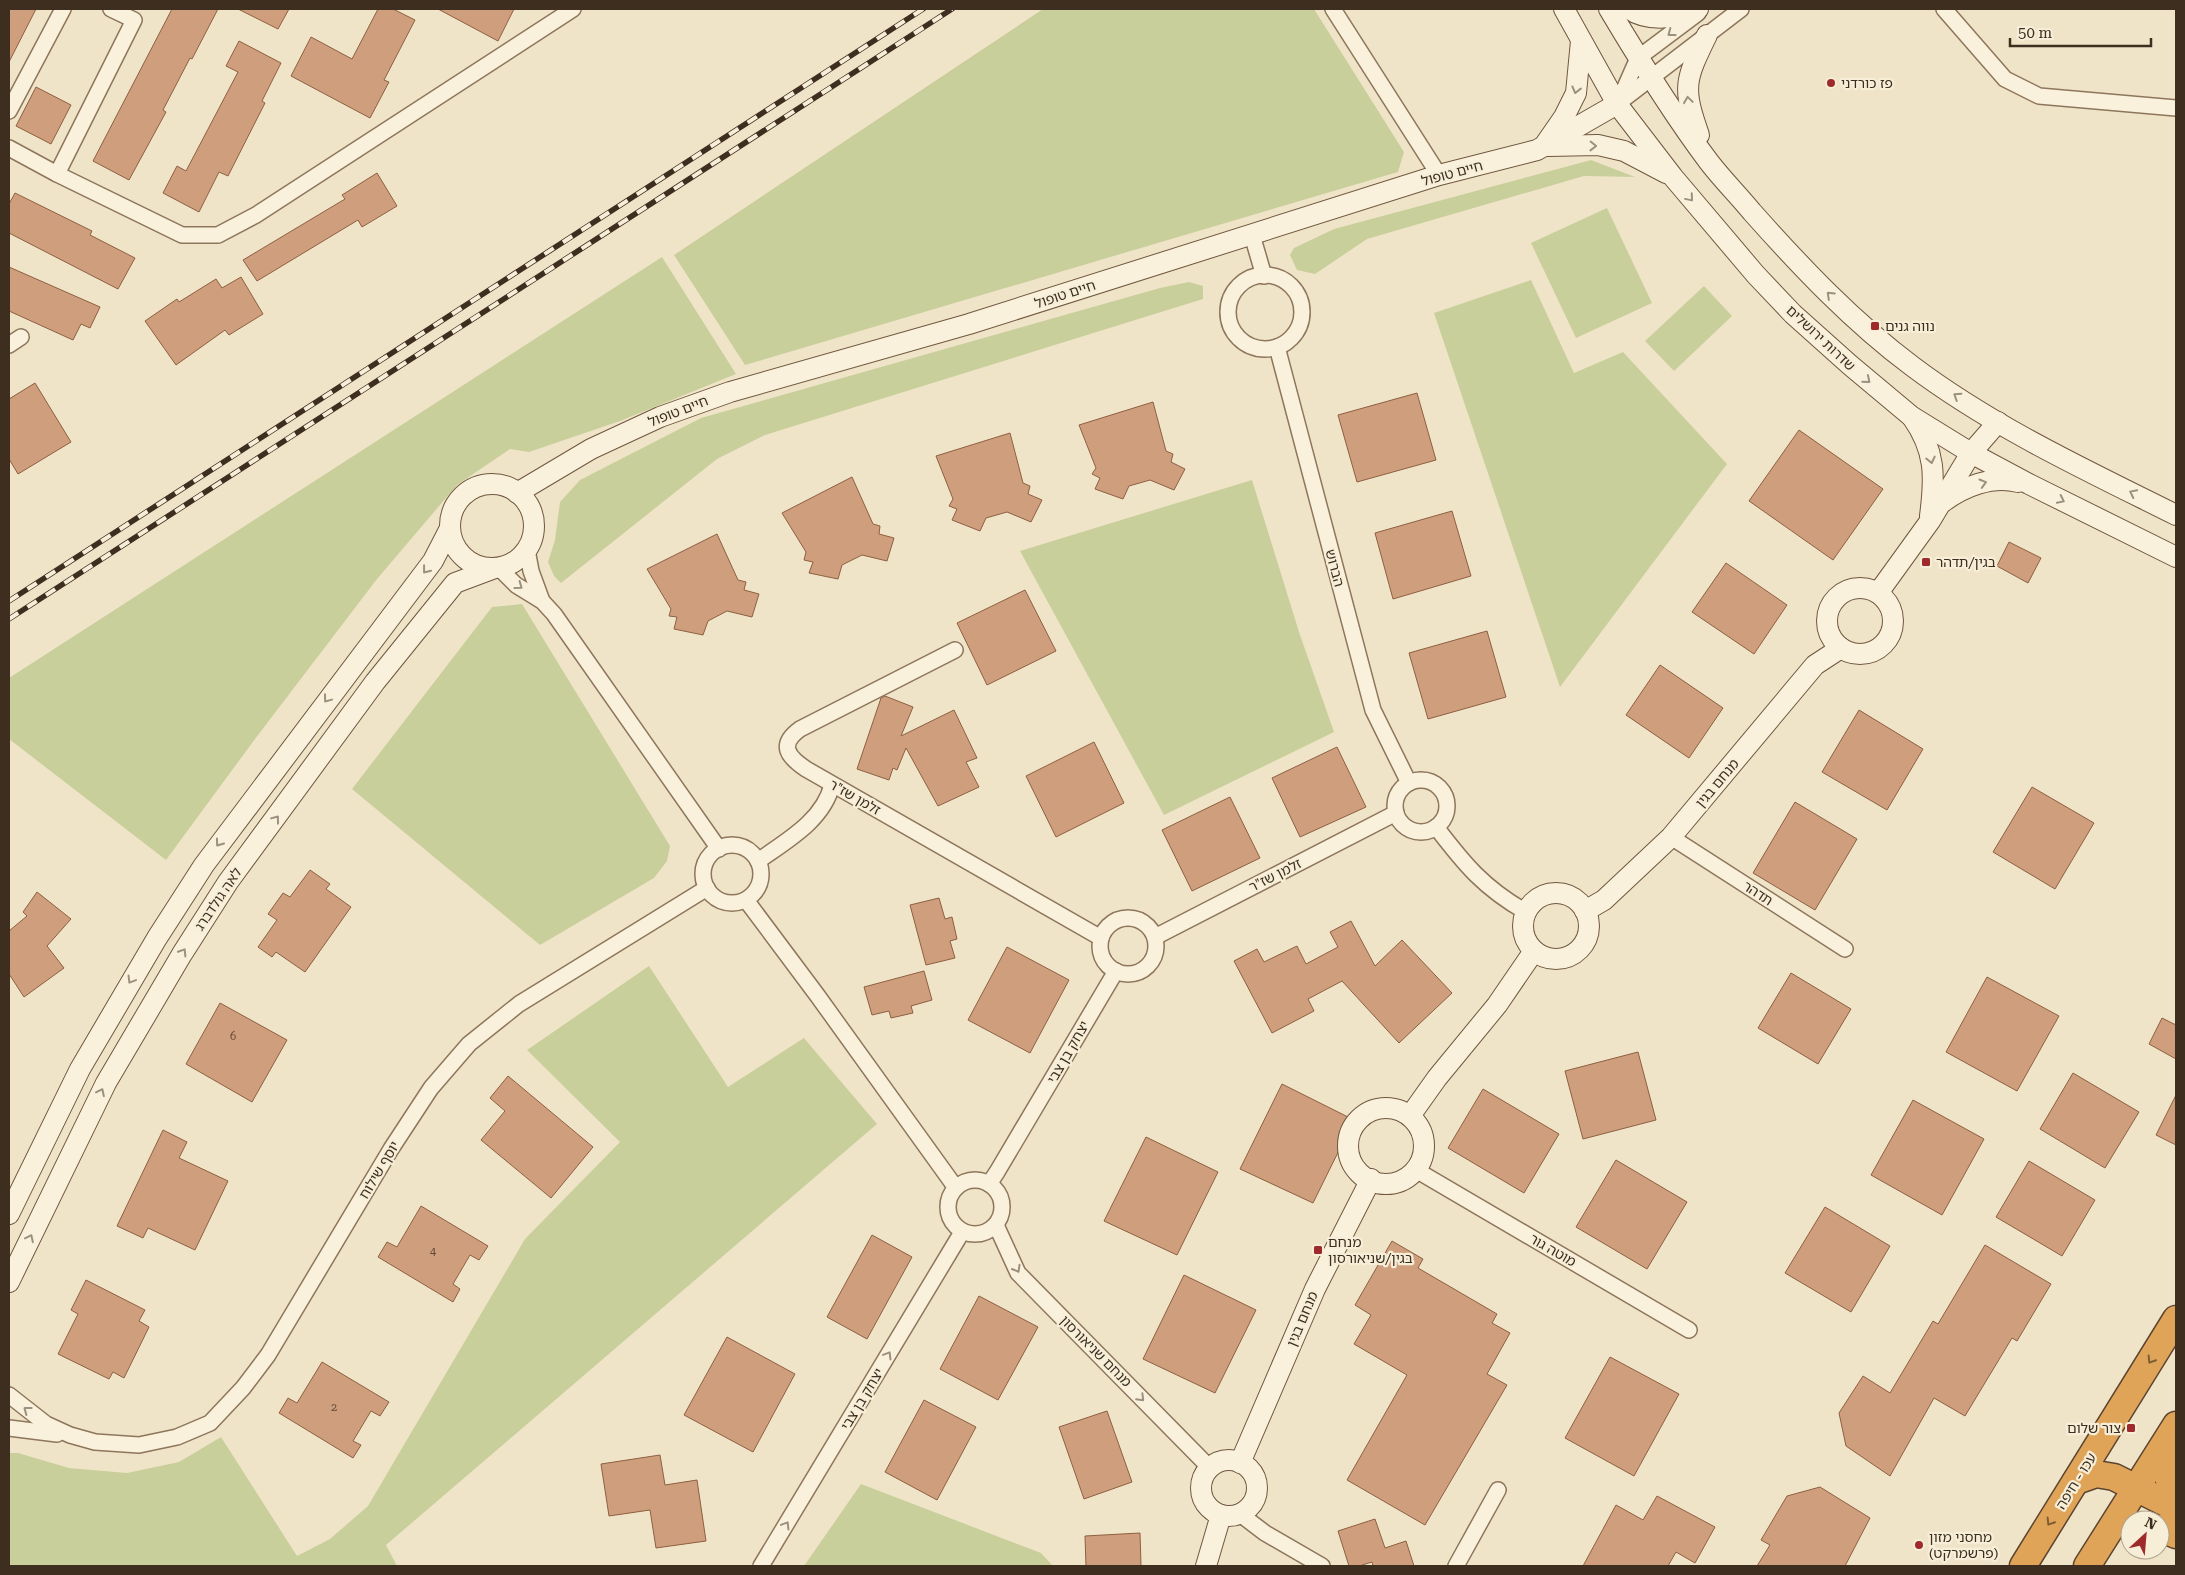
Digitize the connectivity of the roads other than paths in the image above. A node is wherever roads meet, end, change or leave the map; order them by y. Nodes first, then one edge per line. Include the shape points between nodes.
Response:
1 (63, 9) edge
2 (111, 9) edge
3 (573, 9) edge
4 (1333, 9) edge
5 (1564, 9) edge
6 (1609, 9) edge
7 (1629, 9) edge
8 (1698, 9) edge
9 (1704, 9) edge
10 (1741, 9) edge
11 (1944, 9) edge
12 (1707, 35) junction
13 (1581, 41) junction
14 (1638, 58) junction
15 (1650, 78) junction
16 (1618, 104) junction
17 (2176, 108) edge
18 (9, 111) edge
19 (1544, 146) junction
20 (9, 148) edge
21 (1709, 163) junction
22 (57, 174) junction
23 (1439, 175) junction
24 (1673, 177) junction
25 (1252, 235) junction
26 (1264, 276) junction
27 (1276, 347) junction
28 (1911, 416) junction
29 (1998, 422) junction
30 (1971, 453) junction
31 (2029, 484) junction
32 (517, 493) junction
33 (1941, 504) junction
34 (2176, 515) edge
35 (1930, 521) junction
36 (450, 528) junction
37 (527, 550) junction
38 (2176, 557) edge
39 (497, 568) junction
40 (1878, 593) junction
41 (542, 601) junction
42 (1841, 648) junction
43 (955, 650) dead end
44 (1409, 783) junction
45 (832, 785) junction
46 (1396, 813) junction
47 (1436, 827) junction
48 (1671, 837) junction
49 (719, 849) junction
50 (758, 861) junction
51 (707, 888) junction
52 (746, 900) junction
53 (1585, 911) junction
54 (1526, 912) junction
55 (1155, 937) junction
56 (1101, 938) junction
57 (1846, 949) dead end
58 (1534, 951) junction
59 (1116, 971) junction
60 (1410, 1116) junction
61 (1416, 1170) junction
62 (1371, 1179) junction
63 (988, 1184) junction
64 (956, 1188) junction
65 (9, 1214) edge
66 (996, 1225) junction
67 (962, 1232) junction
68 (9, 1282) edge
69 (2176, 1319) edge
70 (1690, 1330) dead end
71 (9, 1395) edge
72 (9, 1428) edge
73 (2172, 1432) edge
74 (79, 1438) junction
75 (1240, 1463) junction
76 (1210, 1468) junction
77 (2076, 1481) junction
78 (2136, 1486) junction
79 (1498, 1490) dead end
80 (2176, 1497) edge
81 (2176, 1508) edge
82 (1230, 1514) junction
83 (2120, 1534) edge
84 (2090, 1561) edge
85 (761, 1566) edge
86 (1206, 1566) edge
87 (1322, 1566) edge
88 (1456, 1566) edge
89 (2023, 1566) edge

1 - 18 street
2 - 22 street via 134,20
3 - 22 street via 256,215 218,235 182,234
4 - 23 street
5 - 13 street, שדרות ירושלים
6 - 14 street
7 - 8 street via 1653,17
9 -> 14 street
10 - 12 street
11 - 17 street via 2005,80 2039,96
12 - 15 street
21 -> 12 street via 1686,93 1690,72
13 - 16 street, שדרות ירושלים
13 -> 19 street via 1576,93
14 - 15 street
14 - 16 street
15 - 16 street
15 - 21 street
16 - 19 street, חיים טופול
16 - 24 street, שדרות ירושלים
19 - 23 street, חיים טופול
19 -> 24 street via 1598,145 1624,152
20 - 22 street
29 -> 21 street via 1881,341 1782,246
23 - 25 street, חיים טופול
24 -> 28 street, שדרות ירושלים via 1793,314
25 - 26 street
25 - 32 street, חיים טופול via 969,324 730,392 660,417 591,449
26 - 27 street via 1281,279 1290,286 1301,306 1298,328 1291,338
26 - 27 street via 1248,280 1235,291 1228,307 1228,319 1235,334 1249,345 1260,349
27 - 44 street, הברוש via 1373,710
28 - 30 street, שדרות ירושלים
28 -> 35 street via 1921,430 1932,461 1934,486
29 - 30 street
34 -> 29 street
30 - 31 street, שדרות ירושלים
30 - 33 street
33 -> 31 street via 1954,494 1991,481 2014,480
31 -> 38 street, שדרות ירושלים
32 - 36 street via 505,486 492,484 466,492 451,514
32 - 37 street via 525,500 533,520 532,541
33 - 35 street
35 - 40 street
36 - 39 street via 452,541 469,562
36 -> 65 street via 433,562 273,770 188,889 80,1069
37 - 39 street via 510,564
37 - 41 street
39 -> 41 street
68 -> 39 street, לאה גולדברג via 106,1083 228,882 370,690 455,583
40 - 42 street via 1868,589 1847,590 1831,604 1826,623 1834,642
40 - 42 street via 1891,610 1892,626 1887,640 1870,652 1860,654
41 - 49 street
42 - 48 street, מנחם בגין via 1815,665
43 - 45 street, זלמן שז"ר via 791,736 787,750 793,759
44 - 46 street via 1397,795
44 - 47 street via 1423,780 1442,790 1448,807 1446,816
45 - 50 street via 825,803 809,822
45 - 56 street, זלמן שז"ר
46 - 47 street via 1407,828 1416,832
46 - 55 street, זלמן שז"ר
47 - 54 street via 1474,875
48 - 53 street, מנחם בגין via 1604,900
48 - 57 street, תדהר
49 - 50 street via 740,847
49 - 51 street via 705,866
50 - 52 street via 760,882
51 - 52 street via 724,902
51 - 74 street, יוסף שילוח via 518,1004 469,1044 431,1088 391,1149 268,1355 243,1388 210,1422 177,1437 139,1445
52 - 64 street
53 - 54 street via 1569,895 1556,893 1545,894 1535,900
53 - 58 street via 1589,932 1577,952 1555,959
54 - 58 street via 1523,931
55 - 56 street via 1143,922 1126,918 1109,926
55 - 59 street via 1156,946 1150,964 1133,974
56 - 59 street via 1102,957
58 - 60 street via 1497,1005
59 - 63 street, יצחק בן צבי
60 - 61 street via 1424,1138 1424,1151
60 - 62 street via 1382,1108 1358,1120 1348,1143 1350,1156 1356,1168
61 - 62 street via 1406,1179 1393,1183
61 - 70 street, מוטה גור
62 - 75 street, מנחם בגין via 1315,1289
63 - 64 street via 972,1180
63 - 66 street via 996,1190 1002,1208
64 - 67 street via 948,1200 947,1209
66 - 67 street via 979,1234
66 -> 76 street, מנחם שניאורסון via 1018,1273
85 -> 67 street, יצחק בן צבי
69 -> 77 highway, עכו - חיפה
74 -> 71 street via 46,1424
72 - 74 street
73 - 78 highway
73 - 80 highway via 2169,1477
75 - 76 street via 1231,1460
75 - 82 street via 1250,1470 1257,1488 1250,1506
76 - 82 street via 1202,1482 1204,1500 1210,1508
77 - 78 highway via 2096,1474
77 -> 89 highway, עכו - חיפה
78 - 81 highway
78 - 84 highway
79 - 88 street
82 - 86 street
82 - 87 street
83 - 84 highway via 2105,1544

